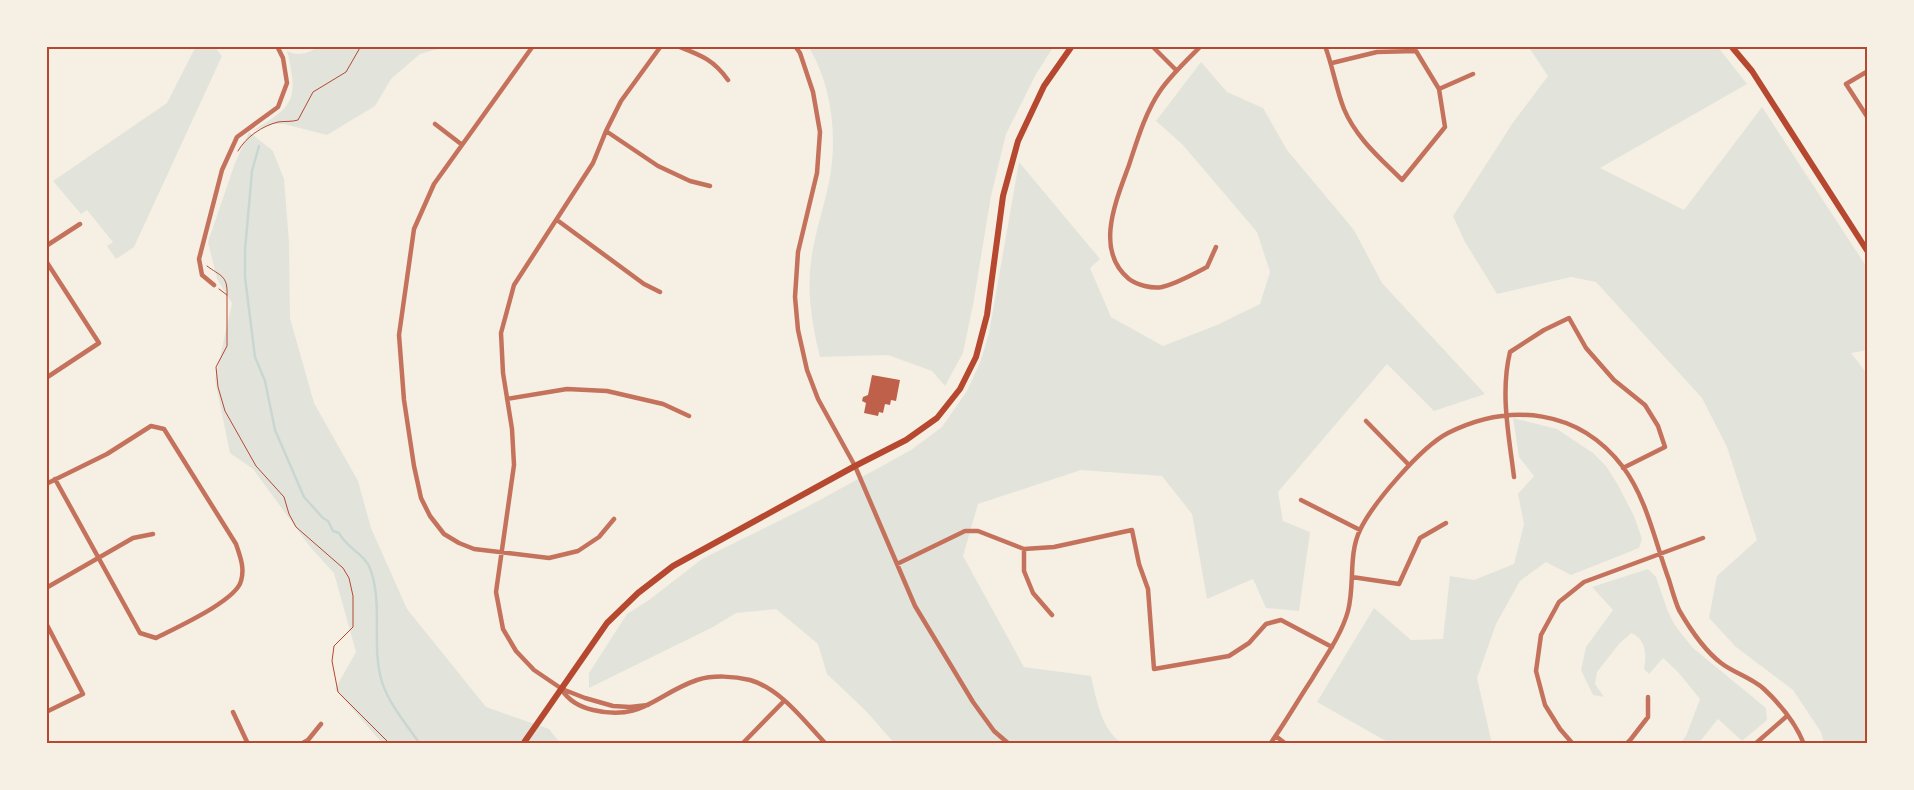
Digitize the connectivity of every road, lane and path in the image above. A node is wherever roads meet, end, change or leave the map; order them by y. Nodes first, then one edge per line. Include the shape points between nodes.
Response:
1 (277, 46) edge
2 (361, 46) edge
3 (533, 46) edge
4 (661, 46) edge
5 (677, 46) edge
6 (796, 46) edge
7 (1072, 46) edge
8 (1152, 46) edge
9 (1201, 46) edge
10 (1325, 46) edge
11 (1731, 46) edge
12 (1332, 63) junction
13 (1176, 70) junction
14 (1868, 71) edge
15 (1474, 74) dead end
16 (728, 80) dead end
17 (1438, 89) junction
18 (1868, 118) edge
19 (435, 124) dead end
20 (606, 131) junction
21 (461, 144) junction
22 (235, 156) dead end
23 (710, 186) dead end
24 (557, 220) junction
25 (80, 224) dead end
26 (46, 246) edge
27 (1216, 247) dead end
28 (1868, 252) edge
29 (205, 261) dead end
30 (46, 262) edge
31 (214, 285) joint
32 (660, 292) dead end
33 (227, 295) junction
34 (46, 378) edge
35 (507, 399) junction
36 (1506, 414) junction
37 (689, 416) dead end
38 (1366, 421) dead end
39 (1409, 465) junction
40 (855, 466) junction
41 (1624, 468) junction
42 (1514, 477) dead end
43 (55, 479) junction
44 (46, 484) edge
45 (1301, 500) dead end
46 (614, 519) dead end
47 (1446, 523) dead end
48 (1360, 530) junction
49 (153, 534) dead end
50 (1703, 538) dead end
51 (1024, 550) junction
52 (501, 552) junction
53 (1659, 553) junction
54 (99, 558) junction
55 (897, 564) junction
56 (1352, 577) junction
57 (46, 588) edge
58 (1052, 615) dead end
59 (47, 625) edge
60 (1332, 647) junction
61 (562, 689) junction
62 (1648, 697) dead end
63 (784, 701) junction
64 (648, 705) junction
65 (46, 712) edge
66 (233, 712) dead end
67 (1787, 716) junction
68 (321, 724) dead end
69 (1276, 735) junction
70 (248, 744) edge
71 (301, 744) edge
72 (390, 744) edge
73 (523, 744) edge
74 (742, 744) edge
75 (826, 744) edge
76 (1009, 744) edge
77 (1270, 744) edge
78 (1286, 744) edge
79 (1573, 744) edge
80 (1626, 744) edge
81 (1754, 744) edge
82 (1804, 744) edge

1 - 31 street via 287,83 278,107 237,137 222,170 199,259 202,276
2 - 22 path via 346,72 313,92 298,120 279,122 259,130 242,144
3 - 21 street
4 - 20 street via 621,101
5 - 16 street via 704,57
6 - 40 street via 814,92 820,132 817,172 798,252 795,297 798,330 818,399
7 - 40 main road via 1044,86 1018,141 1003,196 987,315 976,357 960,390 932,421 906,440
8 - 13 street
9 - 13 street
10 - 12 street
11 - 28 main road via 1752,71
12 - 17 street via 1377,52 1416,51
12 - 17 street via 1344,109 1362,140 1402,180 1445,127
13 - 27 street via 1159,92 1141,129 1116,203 1110,231 1113,259 1131,281 1160,287 1207,267
14 - 18 street via 1846,84
15 - 17 street
19 - 21 street
20 - 23 street via 658,166 690,181
20 - 24 street via 593,163
21 - 52 street via 434,184 414,229 399,335 404,400 421,498 430,516 444,534 459,544
24 - 32 street via 644,284
24 - 35 street via 514,285 501,333
25 - 26 street
29 - 33 path via 208,268 222,275 228,285
30 - 34 street via 100,343
31 - 33 path
33 - 72 path via 227,346 216,367 226,411 256,466 284,497 296,527 343,568 349,578 353,596 353,627 334,646 333,673 338,692
35 - 37 street via 567,389 608,391 663,404
35 - 52 street via 514,465
36 - 39 street via 1446,434
36 - 41 street via 1536,414 1571,424 1608,449
36 - 41 street via 1505,372 1510,352 1570,318 1586,348 1614,380 1645,405 1658,426 1665,447
36 - 42 street
38 - 39 street
39 - 48 street via 1384,494
40 - 55 street
40 - 61 main road via 673,566 607,622
41 - 53 street via 1648,517
43 - 44 street
43 - 54 street
43 - 54 street via 107,454 151,426 164,429 236,544 242,563 241,582 229,598 156,638 140,633
45 - 48 street
46 - 52 street via 599,537 578,551 549,558
47 - 56 street via 1420,538 1399,584
48 - 56 street
49 - 54 street via 133,538
50 - 53 street
51 - 55 street via 978,531 965,532
51 - 58 street via 1024,571 1033,593
51 - 60 street via 1054,547 1132,530 1148,589 1154,668 1229,656 1249,643 1266,624 1281,620
52 - 61 street via 496,592 503,629 516,651 534,670
53 - 67 street via 1678,609 1699,641 1721,663 1763,689
53 - 79 street via 1584,582 1560,602 1541,636 1536,671 1545,705
54 - 57 street
55 - 76 street via 915,606 974,702 994,730
56 - 60 street via 1348,610
59 - 65 street via 83,694
60 - 69 street
61 - 64 street via 613,706
61 - 64 street via 576,704 606,712 628,712
61 - 73 main road
62 - 80 street via 1648,717
63 - 64 street via 751,681 720,676 684,685
63 - 74 street
63 - 75 street
66 - 70 street
67 - 81 street
67 - 82 street
68 - 71 street
69 - 77 street
69 - 78 street

